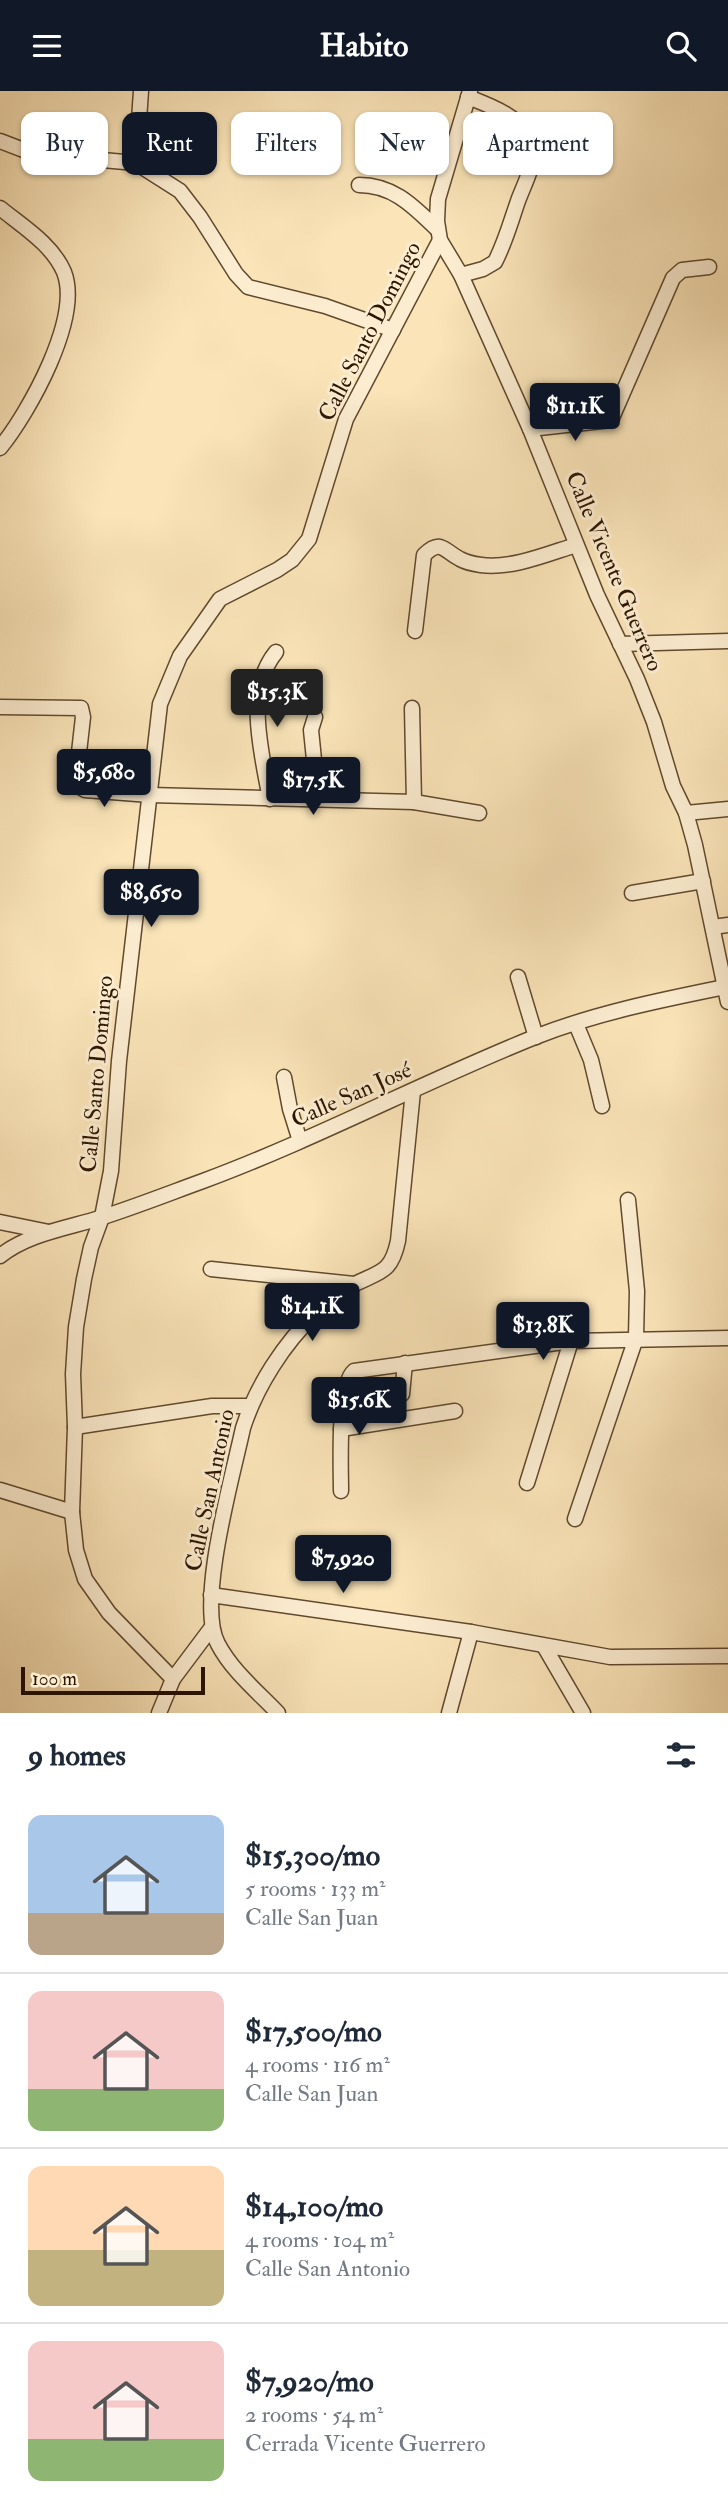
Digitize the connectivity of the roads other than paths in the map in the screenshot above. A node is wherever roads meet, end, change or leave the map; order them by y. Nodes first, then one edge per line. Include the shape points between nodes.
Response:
1 (141, 91) edge
2 (469, 94) edge
3 (140, 112) edge
4 (0, 141) edge
5 (122, 162) edge
6 (155, 175) edge
7 (359, 185) dead end
8 (0, 208) edge
9 (439, 235) junction
10 (709, 267) dead end
11 (461, 275) junction
12 (393, 330) junction
13 (530, 429) junction
14 (0, 448) edge
15 (576, 545) junction
16 (415, 631) dead end
17 (728, 641) edge
18 (620, 644) junction
19 (276, 652) dead end
20 (0, 707) edge
21 (412, 708) dead end
22 (316, 717) dead end
23 (150, 795) junction
24 (270, 799) junction
25 (318, 799) junction
26 (414, 802) junction
27 (728, 809) edge
28 (479, 813) dead end
29 (686, 813) junction
30 (703, 881) junction
31 (632, 893) dead end
32 (720, 926) edge
33 (518, 977) dead end
34 (724, 987) junction
35 (728, 1002) edge
36 (576, 1024) junction
37 (537, 1037) junction
38 (284, 1077) dead end
39 (413, 1091) junction
40 (602, 1107) dead end
41 (300, 1141) junction
42 (628, 1200) dead end
43 (102, 1217) junction
44 (0, 1221) edge
45 (50, 1232) junction
46 (0, 1256) edge
47 (211, 1269) dead end
48 (354, 1284) junction
49 (636, 1338) junction
50 (728, 1338) edge
51 (571, 1341) junction
52 (405, 1363) junction
53 (384, 1405) dead end
54 (250, 1406) junction
55 (455, 1411) dead end
56 (75, 1427) junction
57 (341, 1429) junction
58 (527, 1483) dead end
59 (0, 1490) edge
60 (341, 1491) dead end
61 (72, 1512) junction
62 (575, 1518) dead end
63 (211, 1595) junction
64 (212, 1627) junction
65 (471, 1632) junction
66 (544, 1646) junction
67 (728, 1656) edge
68 (173, 1679) junction
69 (159, 1713) edge
70 (278, 1713) edge
71 (449, 1713) edge
72 (583, 1713) edge

1 - 3 street
2 - 9 street via 440,188
2 - 11 street via 512,119 528,135 532,152 529,173 495,262
4 - 5 street via 34,154
6 - 12 street via 180,191 248,287 325,306
7 - 9 street, Calle Vicente Guerrero via 392,191 405,199
8 - 14 street via 54,256 68,288 65,324 41,381
9 - 11 street, Calle Vicente Guerrero
9 - 12 street, Calle Santo Domingo
10 - 13 street via 682,270 673,278 611,420
11 - 13 street, Calle Vicente Guerrero
12 - 23 street, Calle Santo Domingo via 346,419 309,539 277,571 220,599 180,656 160,704
13 - 15 street, Calle Vicente Guerrero
15 - 16 street via 501,565 466,562 435,546 424,555
15 - 18 street, Calle Vicente Guerrero
17 - 18 street
18 - 29 street, Calle Vicente Guerrero via 638,679
19 - 24 street via 259,688 259,727
20 - 23 street via 79,707 83,713 76,775 80,787
21 - 26 street
22 - 25 street via 311,730
23 - 24 street
23 - 43 street, Calle Santo Domingo via 118,1061 111,1171
24 - 25 street
25 - 26 street
26 - 28 street
27 - 29 street
29 - 30 street, Calle Vicente Guerrero
30 - 31 street
30 - 32 street, Calle Vicente Guerrero
32 - 34 street, Calle Vicente Guerrero
33 - 37 street
34 - 35 street, Calle Vicente Guerrero
34 - 36 street, Calle San José via 636,1005
36 - 37 street, Calle San José
36 - 40 street via 591,1060
37 - 39 street, Calle San José
38 - 41 street
39 - 41 street, Calle San José
39 - 48 street, Calle San Antonio via 395,1255 388,1268
41 - 43 street, Calle San José
42 - 49 street via 638,1291
43 - 45 street, Calle San José
43 - 56 street, Calle Santo Domingo via 91,1247 76,1327
44 - 45 street
45 - 46 street, Calle San José
47 - 48 street
48 - 54 street, Calle San Antonio via 294,1336
49 - 50 street
49 - 51 street
49 - 62 street
51 - 52 street
51 - 58 street
52 - 53 street via 402,1394
52 - 57 street via 363,1368 349,1375
54 - 56 street via 212,1406
54 - 63 street, Calle San Antonio
55 - 57 street
56 - 61 street, Calle Santo Domingo
57 - 60 street
59 - 61 street
61 - 68 street, Calle Santo Domingo via 79,1565 90,1588
63 - 64 street, Calle San Antonio
63 - 65 street
64 - 68 street
64 - 70 street via 222,1650
65 - 66 street
65 - 71 street
66 - 67 street via 610,1657
66 - 72 street
68 - 69 street

